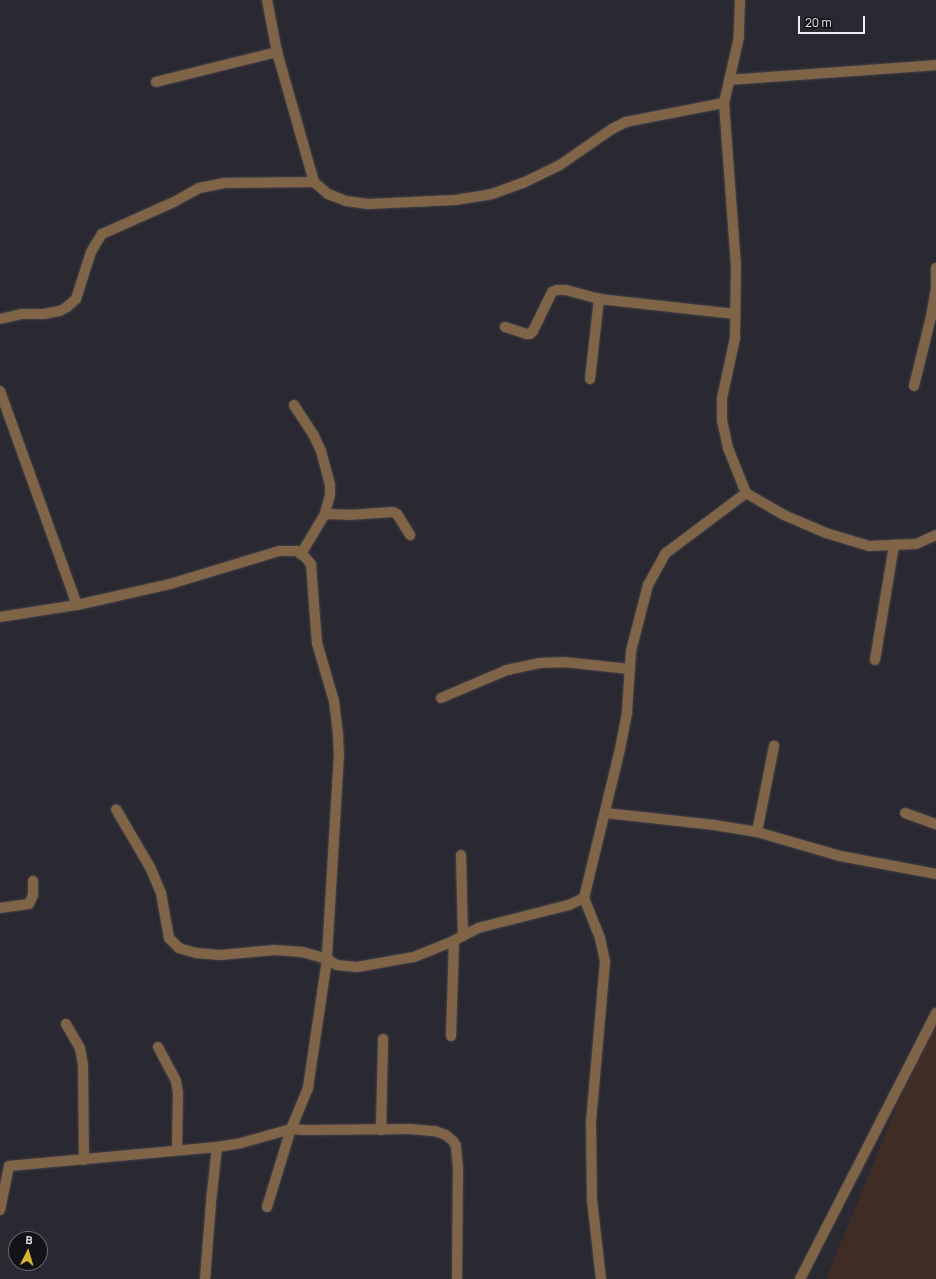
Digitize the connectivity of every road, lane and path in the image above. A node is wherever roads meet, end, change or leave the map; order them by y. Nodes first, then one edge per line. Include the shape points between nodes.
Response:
1 (267, 0) edge
2 (740, 0) edge
3 (277, 52) junction
4 (936, 66) edge
5 (729, 80) junction
6 (156, 82) dead end
7 (724, 103) junction
8 (314, 182) junction
9 (936, 268) edge
10 (598, 299) junction
11 (735, 314) junction
12 (0, 319) edge
13 (505, 327) dead end
14 (590, 379) dead end
15 (914, 386) dead end
16 (0, 391) edge
17 (294, 405) dead end
18 (746, 493) junction
19 (325, 514) junction
20 (410, 535) dead end
21 (936, 535) edge
22 (894, 545) junction
23 (301, 554) junction
24 (77, 605) junction
25 (0, 617) edge
26 (875, 660) dead end
27 (630, 669) junction
28 (441, 698) dead end
29 (774, 746) dead end
30 (116, 809) dead end
31 (605, 813) junction
32 (906, 813) dead end
33 (936, 824) edge
34 (757, 832) junction
35 (461, 855) dead end
36 (936, 874) edge
37 (33, 881) dead end
38 (584, 898) junction
39 (0, 908) edge
40 (458, 938) junction
41 (327, 959) junction
42 (936, 1013) edge
43 (66, 1024) dead end
44 (451, 1036) dead end
45 (383, 1039) dead end
46 (158, 1047) dead end
47 (291, 1129) junction
48 (381, 1130) junction
49 (217, 1147) junction
50 (177, 1150) junction
51 (84, 1160) junction
52 (5, 1165) edge
53 (267, 1207) dead end
54 (0, 1210) edge
55 (205, 1279) edge
56 (457, 1279) edge
57 (601, 1279) edge
58 (800, 1279) edge

1 - 3 street
2 - 5 street via 739,37
3 - 6 street
3 - 8 street
4 - 5 street
5 - 7 street
7 - 8 street via 626,122 560,165 523,183 492,194 455,200 368,204 346,201 328,194
7 - 11 street via 736,265
8 - 12 street via 224,183 199,188 102,234 91,252 76,299 67,307 44,314 21,314
9 - 15 street via 936,290 931,317
10 - 11 street
10 - 13 street via 557,290 552,292 530,334
10 - 14 street
11 - 18 street via 735,338 722,398 722,420 728,448
16 - 24 street
17 - 19 street via 321,451 330,484
18 - 22 street via 784,515 826,533 869,546
18 - 27 street via 666,553 648,585 631,651
19 - 20 street via 393,512 397,514
19 - 23 street
21 - 22 street via 916,544
22 - 26 street
23 - 24 street via 289,550 279,551 170,584
23 - 41 street via 311,564 317,643 334,701 338,736
24 - 25 street
27 - 28 street via 563,662 539,663 507,670
27 - 31 street via 626,712
29 - 34 street
30 - 41 street via 151,869 161,892 169,938 179,948 196,953 220,955 302,952
31 - 34 street
31 - 38 street
32 - 33 street
34 - 36 street via 840,856
35 - 40 street
37 - 39 street via 33,895 29,904
38 - 40 street via 569,905 478,928
38 - 57 street via 600,938 605,962 591,1122 592,1200
40 - 41 street via 414,957 357,968 337,965
40 - 44 street
41 - 47 street via 308,1088
42 - 58 street
43 - 51 street via 80,1048 83,1065
45 - 48 street
46 - 50 street via 176,1081
47 - 48 street
47 - 49 street
47 - 53 street
48 - 56 street via 435,1131 446,1135 456,1146
49 - 50 street
49 - 55 street
50 - 51 street
51 - 52 street
52 - 54 street

